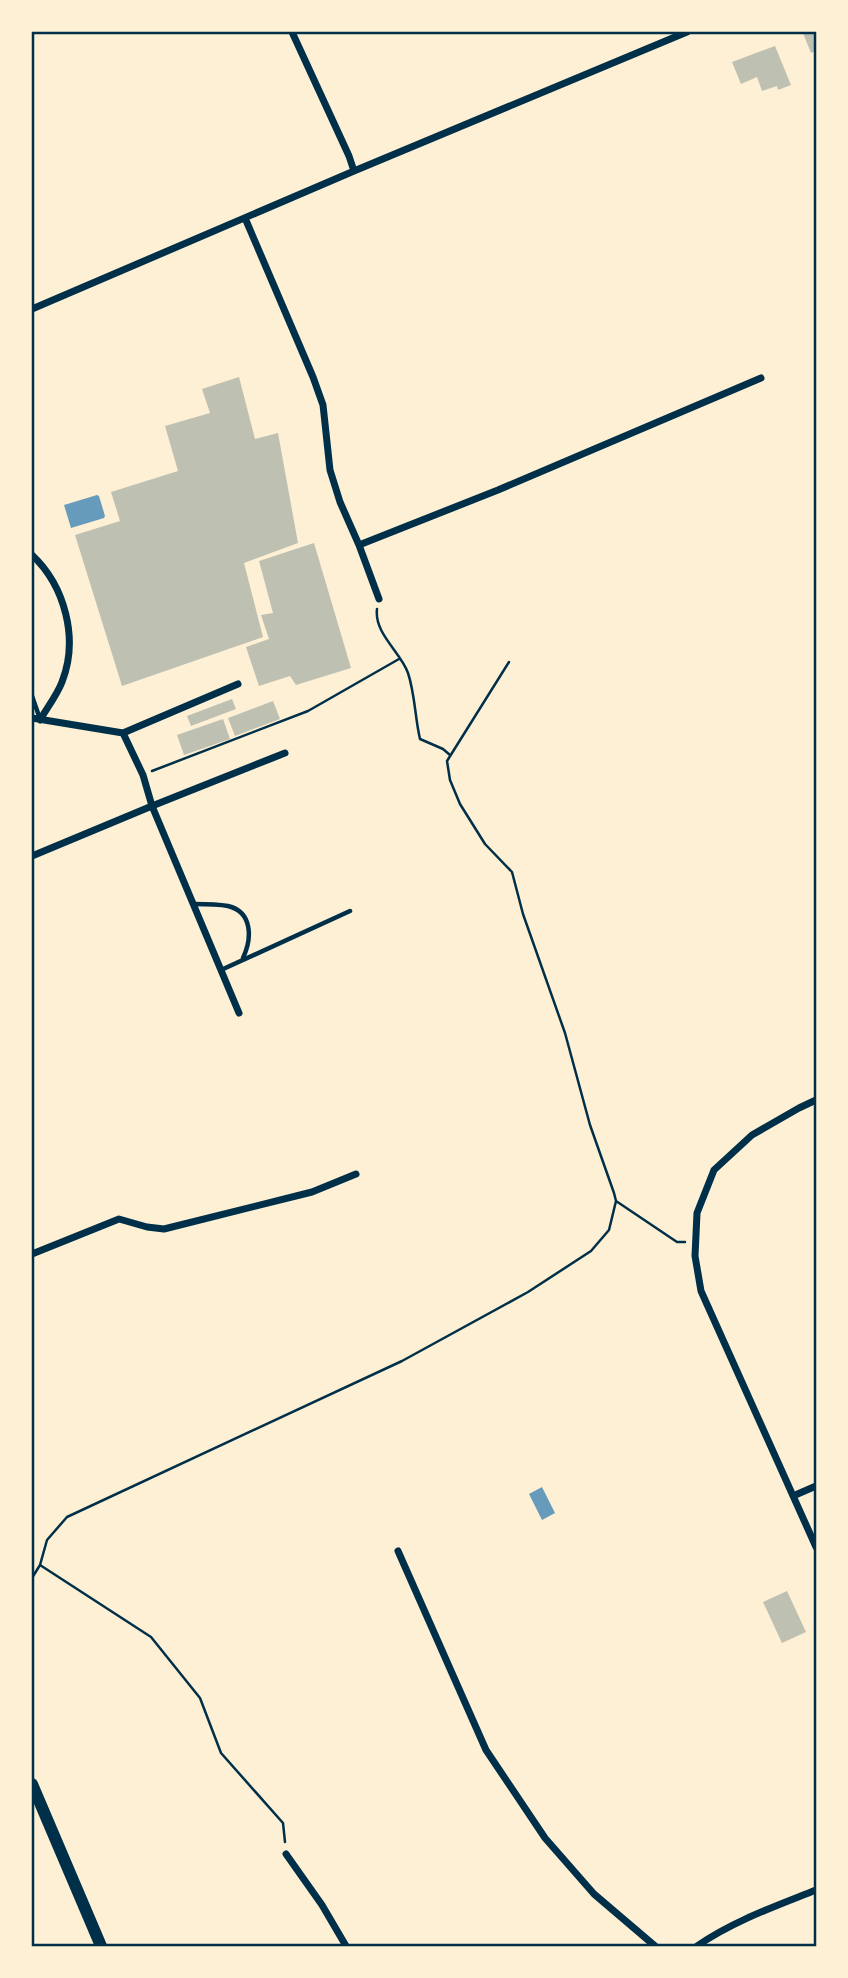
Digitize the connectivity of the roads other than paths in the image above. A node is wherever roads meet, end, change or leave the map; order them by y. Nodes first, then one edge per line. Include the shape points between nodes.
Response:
1 (292, 32) edge
2 (687, 32) edge
3 (354, 171) junction
4 (245, 218) junction
5 (32, 309) edge
6 (761, 378) dead end
7 (359, 545) junction
8 (32, 555) edge
9 (379, 599) road end
10 (238, 684) dead end
11 (32, 696) edge
12 (32, 718) edge
13 (40, 720) junction
14 (123, 733) junction
15 (285, 753) dead end
16 (152, 806) junction
17 (32, 856) edge
18 (193, 904) junction
19 (350, 911) dead end
20 (243, 959) junction
21 (221, 970) junction
22 (239, 1013) dead end
23 (817, 1100) edge
24 (356, 1174) dead end
25 (32, 1254) edge
26 (817, 1486) edge
27 (793, 1496) junction
28 (817, 1546) edge
29 (398, 1551) dead end
30 (32, 1784) edge
31 (286, 1854) road end
32 (817, 1890) edge
33 (101, 1947) edge
34 (346, 1947) edge
35 (655, 1947) edge
36 (696, 1947) edge

1 - 3 street
2 - 3 street
3 - 4 street
4 - 5 street
4 - 7 street via 323,405 330,470
6 - 7 street
7 - 9 street
8 - 13 street via 51,578 71,645 62,682
10 - 14 street
11 - 13 lane
12 - 13 street
13 - 14 street
14 - 16 street
15 - 16 street
16 - 17 street
16 - 18 street
18 - 20 lane via 239,911 250,931
18 - 21 street
19 - 20 lane
20 - 21 lane
21 - 22 street
23 - 27 street via 752,1135 715,1170 697,1213 695,1243 701,1291
24 - 25 street via 312,1192 164,1228 119,1219
26 - 27 street
27 - 28 street
29 - 35 street via 486,1750 561,1857 594,1894
30 - 33 main road
31 - 34 street
32 - 36 street via 762,1911

